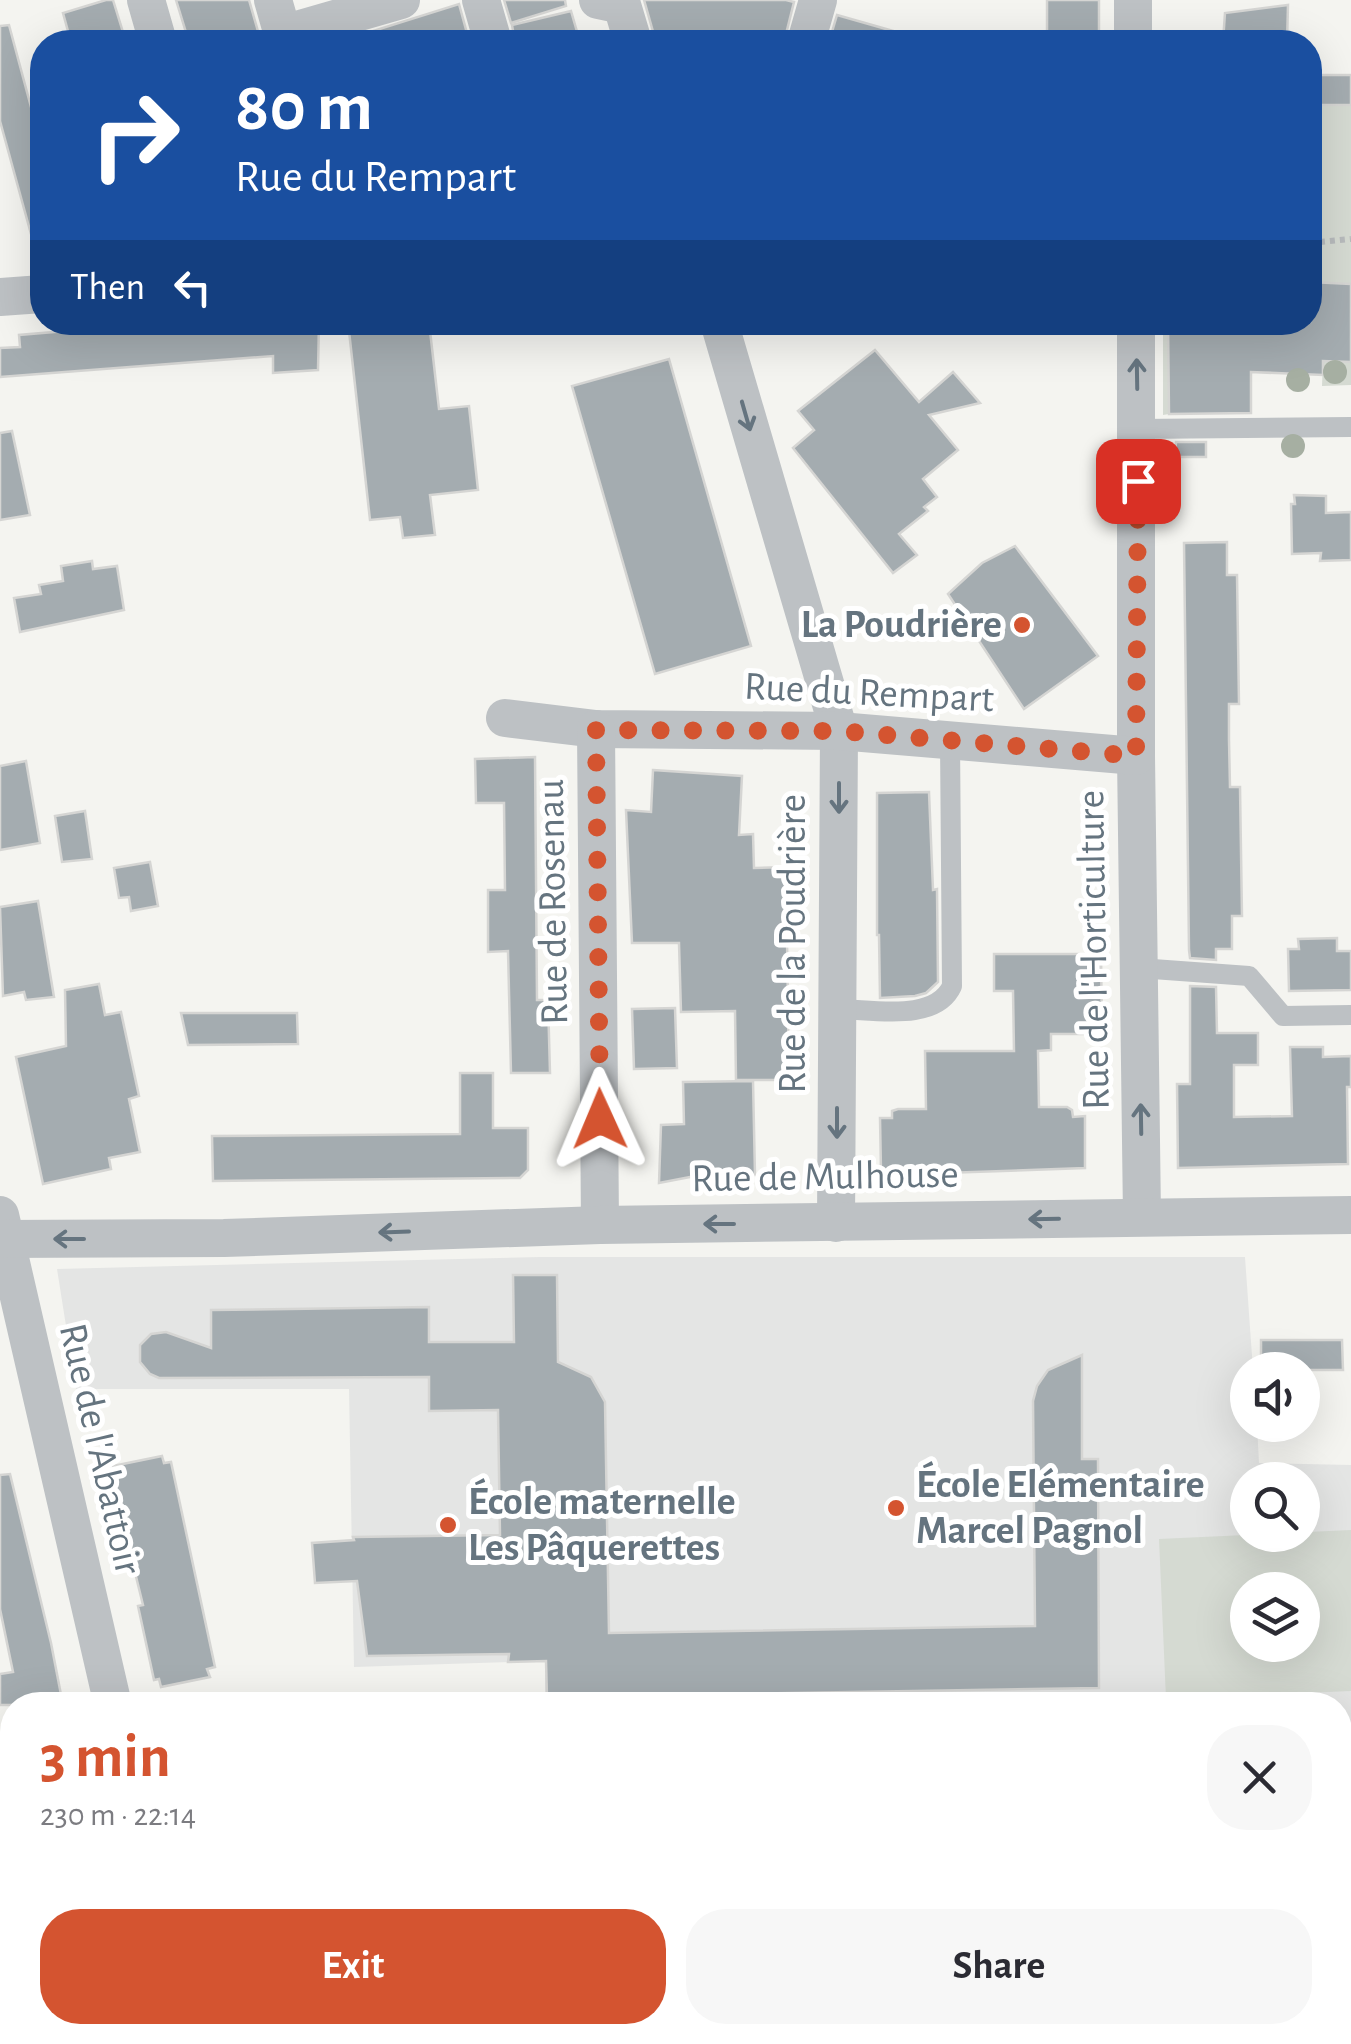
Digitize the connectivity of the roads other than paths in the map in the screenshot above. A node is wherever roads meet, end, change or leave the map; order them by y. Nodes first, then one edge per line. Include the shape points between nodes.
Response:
1 (146, 0) edge
2 (401, 0) edge
3 (481, 0) edge
4 (598, 0) edge
5 (818, 0) edge
6 (1133, 0) edge
7 (280, 26) edge
8 (155, 30) edge
9 (490, 30) edge
10 (629, 30) edge
11 (809, 30) edge
12 (1134, 30) edge
13 (30, 295) edge
14 (0, 297) edge
15 (723, 335) edge
16 (1136, 335) edge
17 (1351, 427) edge
18 (1138, 429) junction
19 (505, 718) dead end
20 (596, 730) junction
21 (839, 731) junction
22 (950, 740) junction
23 (1136, 756) junction
24 (1139, 968) junction
25 (837, 1009) junction
26 (1351, 1015) edge
27 (1351, 1215) edge
28 (1142, 1216) junction
29 (836, 1223) junction
30 (600, 1225) junction
31 (2, 1231) edge
32 (111, 1692) edge

1 - 8 street
2 - 7 street
3 - 9 street
4 - 10 street via 622,5
5 - 11 street
6 - 12 street
13 - 14 street
15 -> 21 street, Rue de la Poudrière
18 -> 16 street, Rue de l'Horticulture
17 - 18 lane
18 - 23 street, Rue de l'Horticulture
19 - 20 street, Rue de Rosenau
20 - 21 street, Rue du Rempart
20 - 30 street, Rue de Rosenau
21 - 22 street, Rue du Rempart
21 -> 25 street, Rue de la Poudrière
22 - 23 street, Rue du Rempart
22 - 25 lane via 952,986 937,1006
23 - 24 street, Rue de l'Horticulture
24 - 26 lane via 1249,976 1282,1016
28 -> 24 street, Rue de l'Horticulture
25 -> 29 street, Rue de la Poudrière
27 - 28 street, Rue de Mulhouse
28 -> 29 street, Rue de Mulhouse
29 -> 30 street, Rue de Mulhouse
30 -> 31 street, Rue de Mulhouse via 224,1238
31 - 32 street, Rue de l'Abattoir

